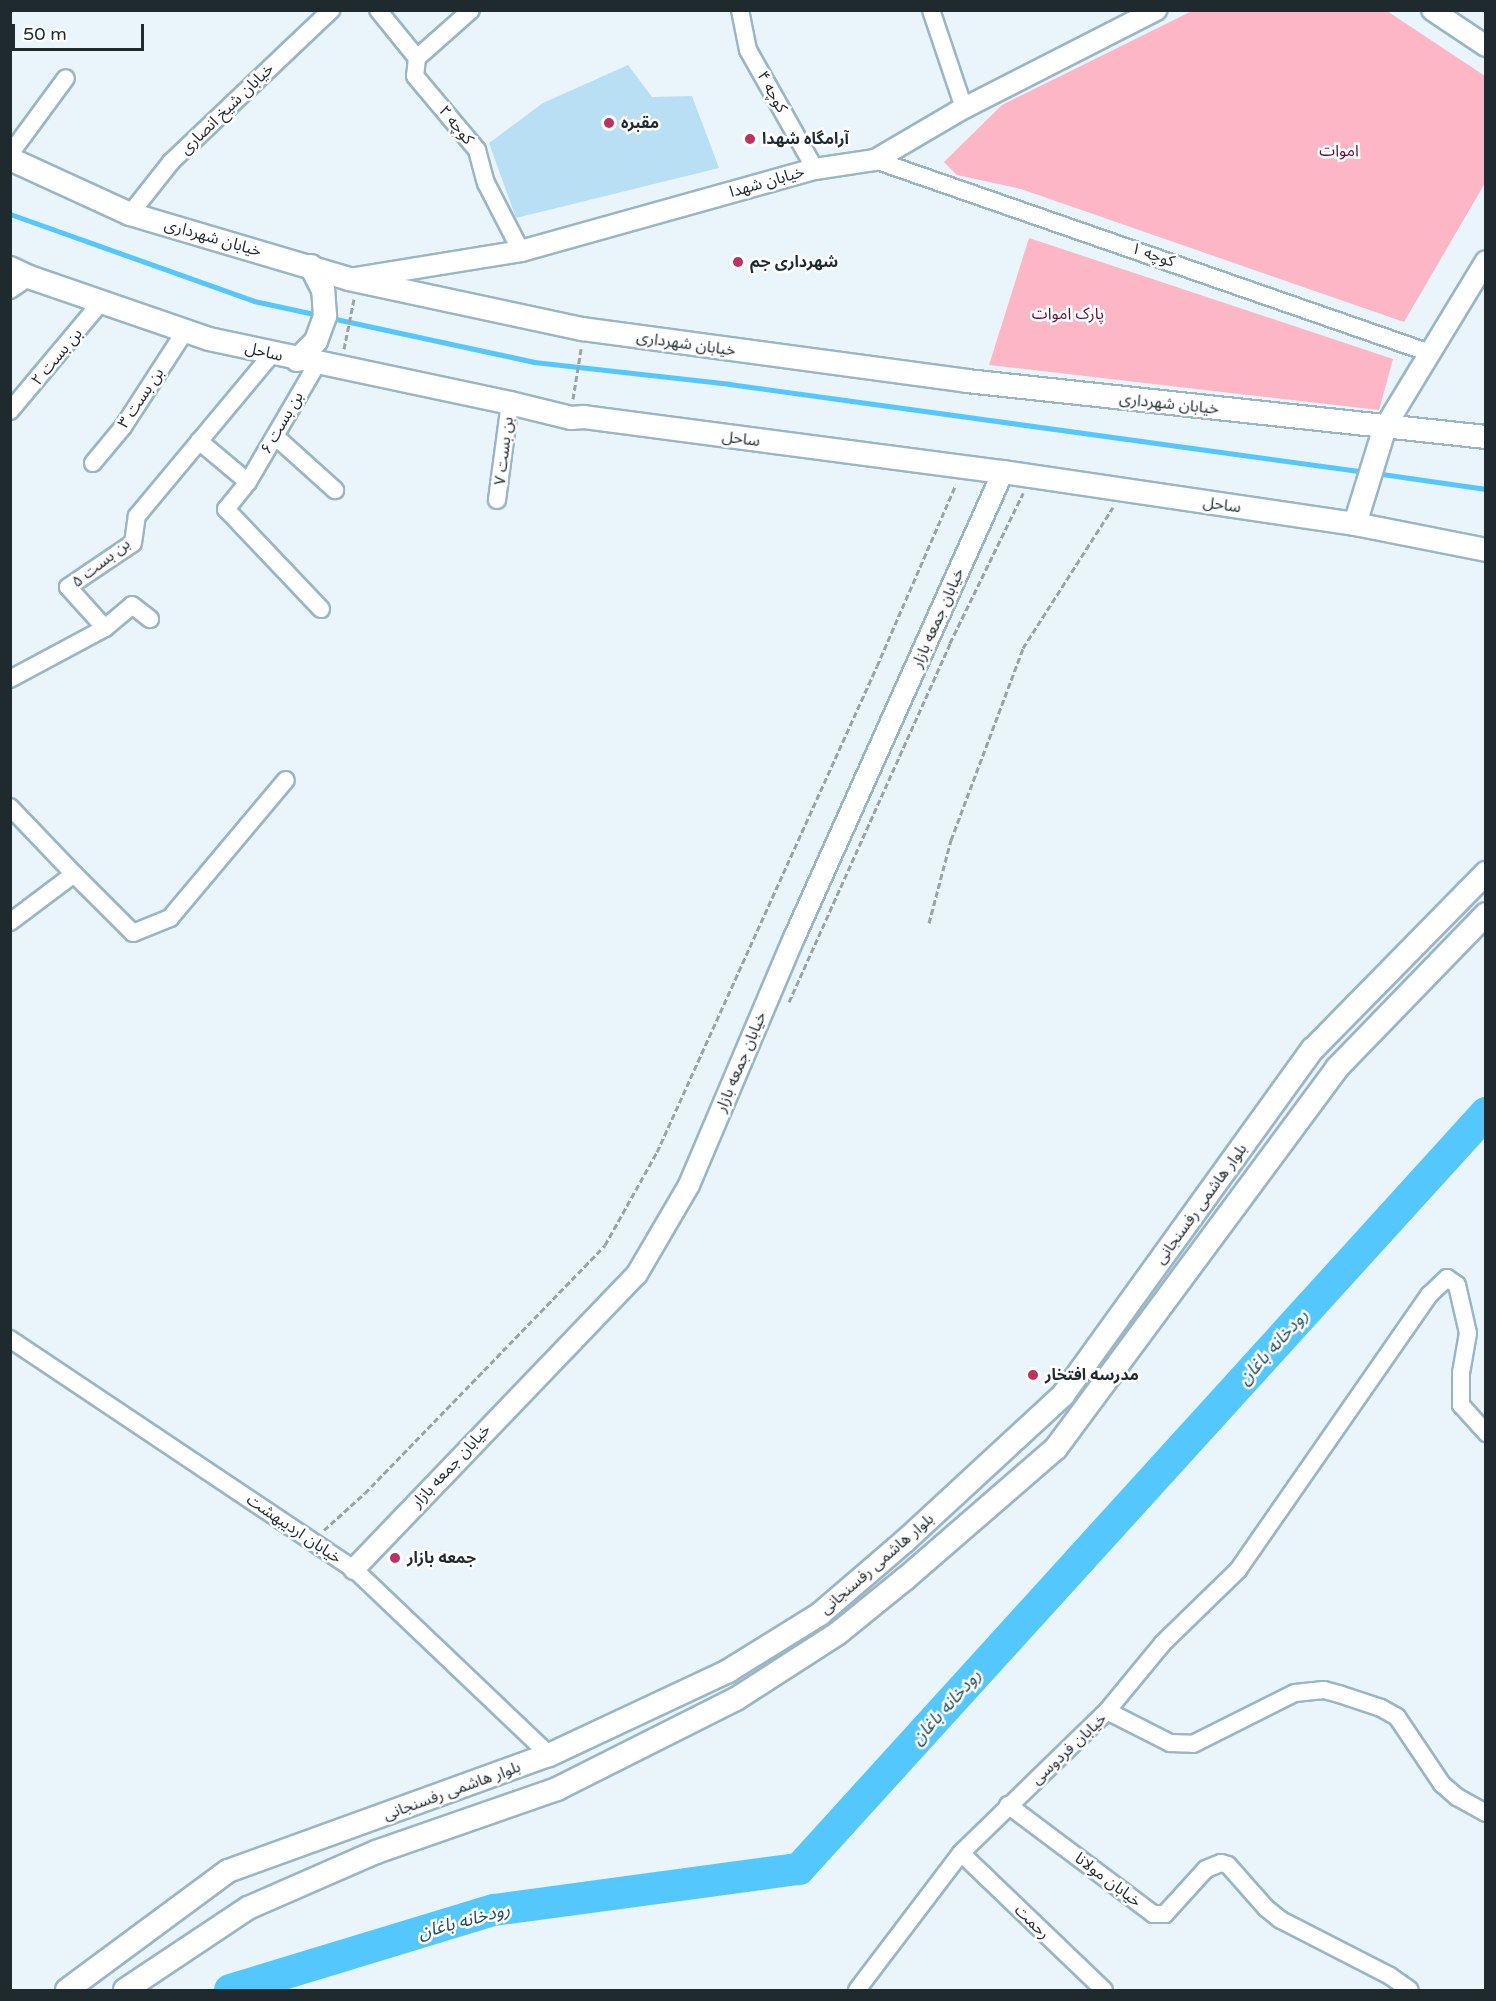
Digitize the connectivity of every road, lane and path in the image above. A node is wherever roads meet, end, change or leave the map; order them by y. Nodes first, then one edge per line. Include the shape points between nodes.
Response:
1 (331, 10) edge
2 (378, 10) edge
3 (471, 10) edge
4 (740, 10) edge
5 (1156, 10) edge
6 (1432, 10) edge
7 (931, 11) edge
8 (1485, 46) edge
9 (417, 58) junction
10 (66, 78) dead end
11 (964, 108) junction
12 (10, 156) edge
13 (875, 160) junction
14 (815, 169) junction
15 (130, 214) junction
16 (521, 251) junction
17 (1485, 261) edge
18 (310, 266) junction
19 (20, 273) edge
20 (353, 280) junction
21 (10, 290) edge
22 (102, 302) junction
23 (583, 329) junction
24 (185, 331) junction
25 (1430, 353) junction
26 (272, 354) junction
27 (307, 362) junction
28 (340, 368) junction
29 (510, 403) junction
30 (10, 411) edge
31 (571, 418) junction
32 (1385, 427) junction
33 (275, 436) junction
34 (1485, 437) edge
35 (199, 441) junction
36 (93, 463) dead end
37 (963, 467) junction
38 (1003, 472) junction
39 (248, 482) junction
40 (335, 490) dead end
41 (1123, 490) junction
42 (497, 500) dead end
43 (1355, 524) junction
44 (1485, 550) edge
45 (321, 609) dead end
46 (150, 620) dead end
47 (105, 628) junction
48 (10, 679) edge
49 (286, 780) dead end
50 (10, 807) edge
51 (1485, 873) edge
52 (74, 874) junction
53 (1485, 914) edge
54 (10, 922) edge
55 (929, 923) dead end
56 (10, 1339) edge
57 (1485, 1433) edge
58 (311, 1541) junction
59 (354, 1569) junction
60 (820, 1614) junction
61 (837, 1634) junction
62 (1107, 1711) junction
63 (549, 1755) junction
64 (1008, 1805) junction
65 (1485, 1813) edge
66 (961, 1853) junction
67 (67, 1990) edge
68 (125, 1990) edge
69 (857, 1990) edge
70 (1104, 1990) edge
71 (1410, 1990) edge

1 - 15 street, خیابان شیخ انصاری via 171,162
2 - 9 street, کوچه ۲
3 - 9 street
4 - 14 street, کوچه ۴ via 748,50
5 - 11 street, خیابان شهدا
6 - 8 street
7 - 11 street
9 - 16 street, کوچه ۲ via 415,76 477,150 486,183
10 - 12 street
11 - 13 street, خیابان شهدا
12 - 15 main road, خیابان شهرداری
13 - 14 street, خیابان شهدا
13 - 25 street, کوچه ۱
14 - 16 street, خیابان شهدا
15 - 18 main road, خیابان شهرداری
16 - 20 street, خیابان شهدا
17 - 25 street
18 - 20 main road, خیابان شهرداری
18 - 27 main road via 323,290 325,316
19 - 21 street
19 - 22 main road, ساحل
20 - 23 main road, خیابان شهرداری
20 - 28 path
22 - 24 main road, ساحل
22 - 30 street, بن بست ۲
23 - 31 path
23 - 32 main road, خیابان شهرداری via 967,381
24 - 26 main road, ساحل
24 - 36 street, بن بست ۳ via 123,427
25 - 32 street
26 - 27 main road, ساحل
26 - 35 street, بن بست ۵
27 - 28 main road, ساحل
27 - 33 street, بن بست ۶
28 - 29 main road, ساحل
29 - 31 main road, ساحل
29 - 42 street, بن بست ۷
31 - 37 main road, ساحل
32 - 34 main road, خیابان شهرداری
32 - 43 main road
33 - 39 street, بن بست ۶
33 - 40 street
35 - 39 street
35 - 47 street, بن بست ۵ via 137,516 132,543 68,587
37 - 38 main road, ساحل
37 - 58 path via 878,666 657,1152 605,1245 365,1493
38 - 41 main road, ساحل
38 - 59 street, خیابان جمعه بازار via 794,938 689,1185 637,1274
39 - 45 street, بن بست ۶ via 226,508
41 - 43 main road, ساحل
41 - 55 path via 1023,648 951,840
43 - 44 main road, ساحل
46 - 47 street via 132,605
47 - 48 street
49 - 52 street via 170,918 133,933
50 - 52 street
51 - 60 main road, بلوار هاشمی رفسنجانی via 1313,1049 1063,1395
52 - 54 street
53 - 61 main road, بلوار هاشمی رفسنجانی via 1337,1068 1056,1448
56 - 58 street, خیابان اردیبهشت
57 - 62 street via 1461,1405 1461,1373 1468,1333 1457,1285 1447,1278 1429,1295 1238,1570 1162,1643
58 - 59 street, خیابان اردیبهشت
59 - 63 street, خیابان اردیبهشت
60 - 61 main road
60 - 63 main road, بلوار هاشمی رفسنجانی via 728,1671
61 - 68 main road, بلوار هاشمی رفسنجانی via 736,1699 557,1789 376,1852 248,1908
62 - 64 street, خیابان فردوسی
62 - 65 street, خیابان فردوسی via 1170,1743 1193,1744 1295,1692 1324,1690 1339,1694 1397,1717 1442,1784
63 - 67 main road, بلوار هاشمی رفسنجانی via 228,1871
64 - 66 street, خیابان فردوسی
64 - 71 street, خیابان مولانا via 1152,1914 1165,1914 1206,1869 1221,1863 1228,1865 1281,1920
66 - 69 street, خیابان فردوسی
66 - 70 street, رحمت

